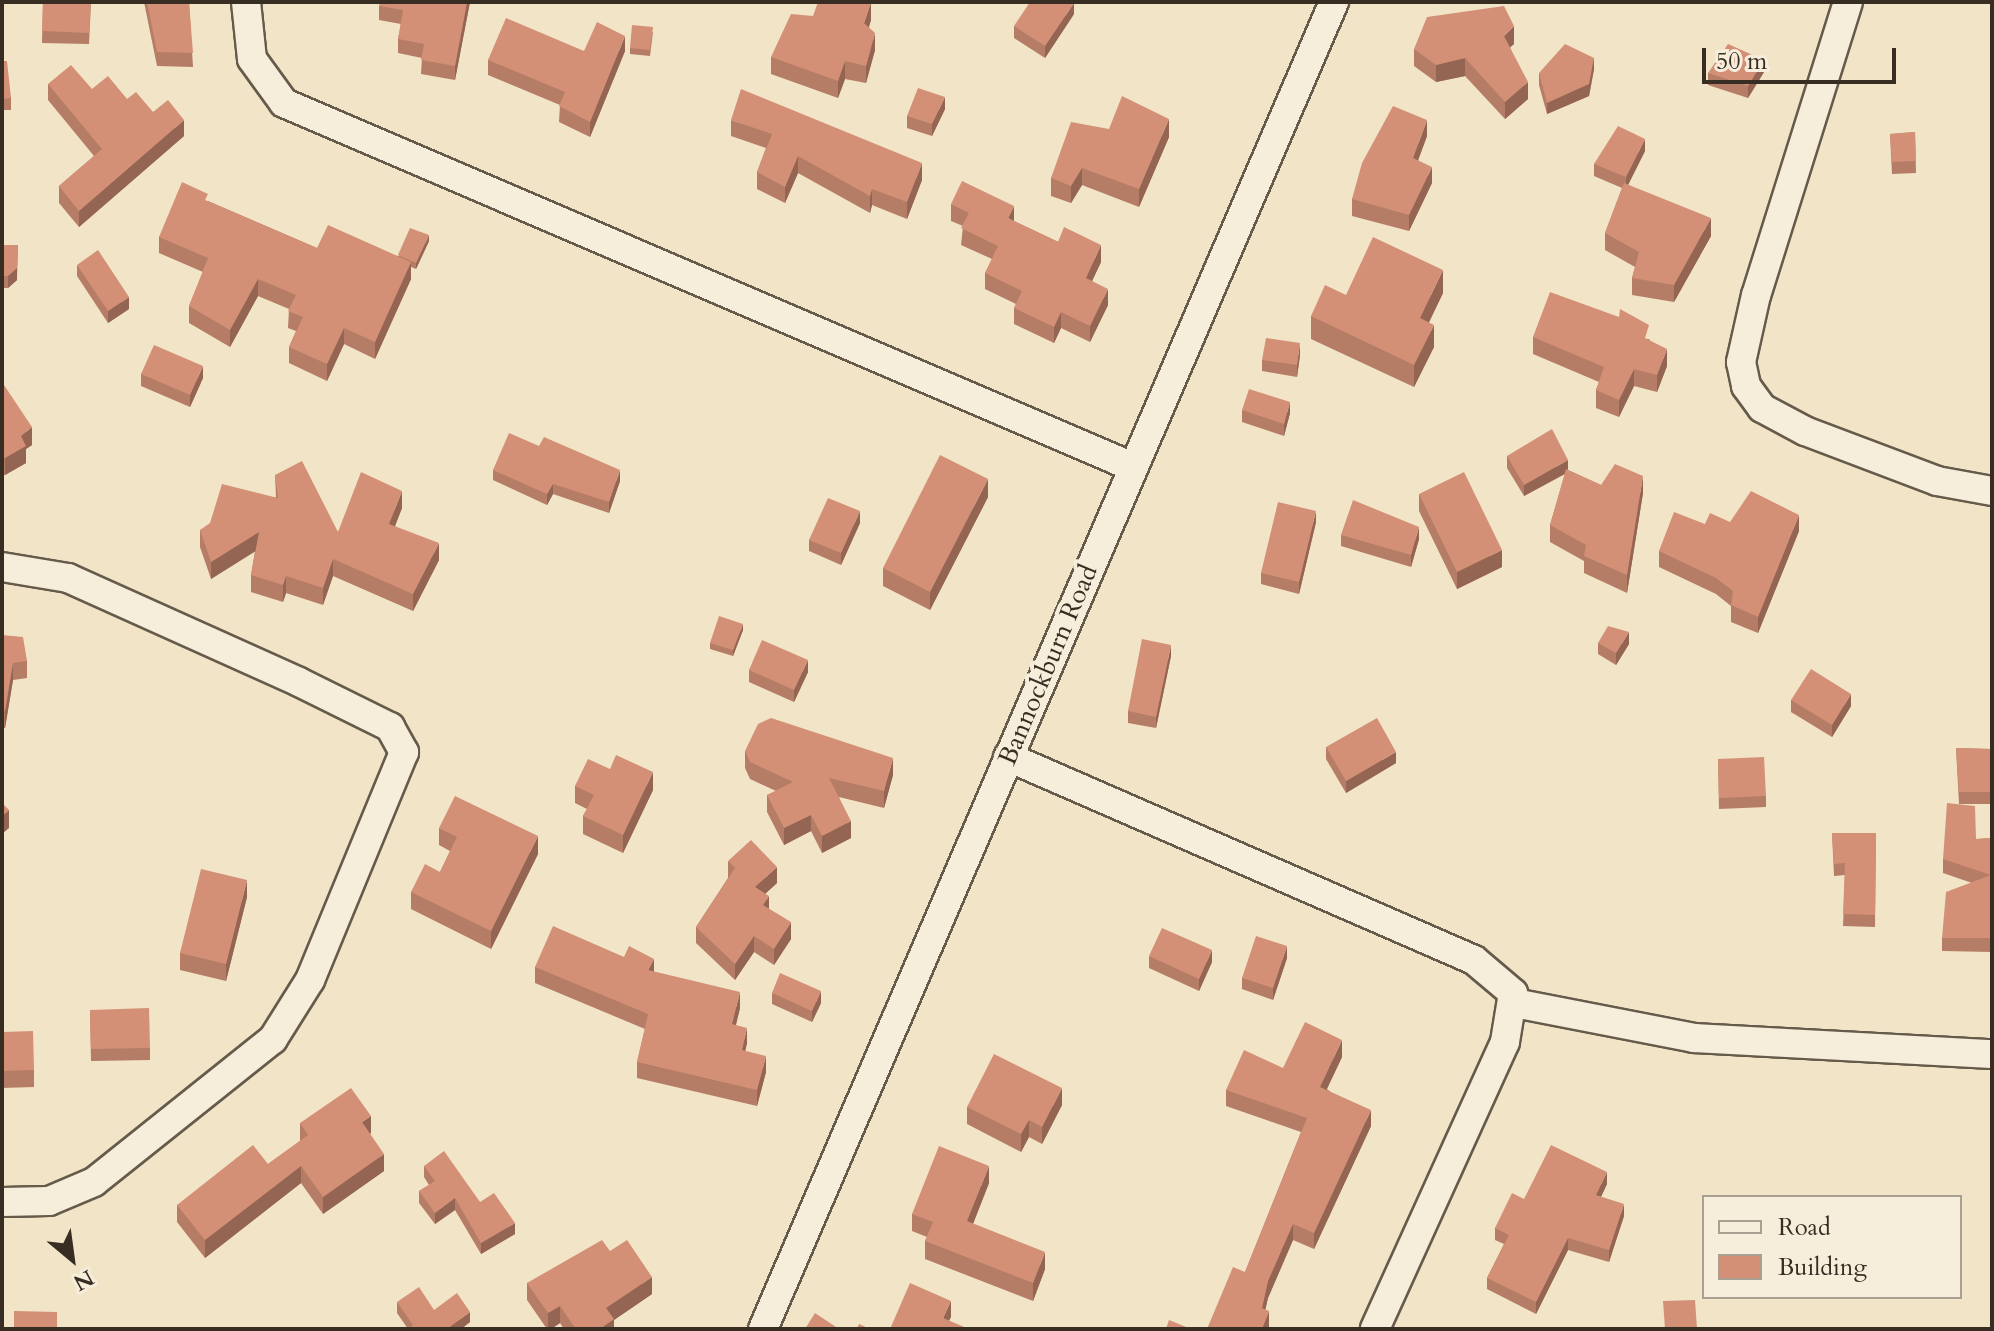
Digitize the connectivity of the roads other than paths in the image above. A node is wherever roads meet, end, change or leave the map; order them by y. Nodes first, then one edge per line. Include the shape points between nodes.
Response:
1 (246, 2) edge
2 (1334, 2) edge
3 (1848, 2) edge
4 (1133, 467) junction
5 (1992, 491) edge
6 (2, 567) edge
7 (1008, 757) junction
8 (1514, 1003) junction
9 (1992, 1054) edge
10 (2, 1202) edge
11 (763, 1329) edge
12 (1375, 1329) edge

1 - 4 street via 252,59 284,103
2 - 4 street, Bannockburn Road
3 - 5 street via 1756,295 1741,362 1746,386 1762,408 1805,431 1937,481
4 - 7 street, Bannockburn Road
6 - 10 street via 68,578 299,682 390,727 404,752 310,980 273,1039 94,1182 49,1201
7 - 8 street via 1474,960 1504,981
7 - 11 street, Bannockburn Road
8 - 9 street via 1725,1041
8 - 12 street via 1484,1092

